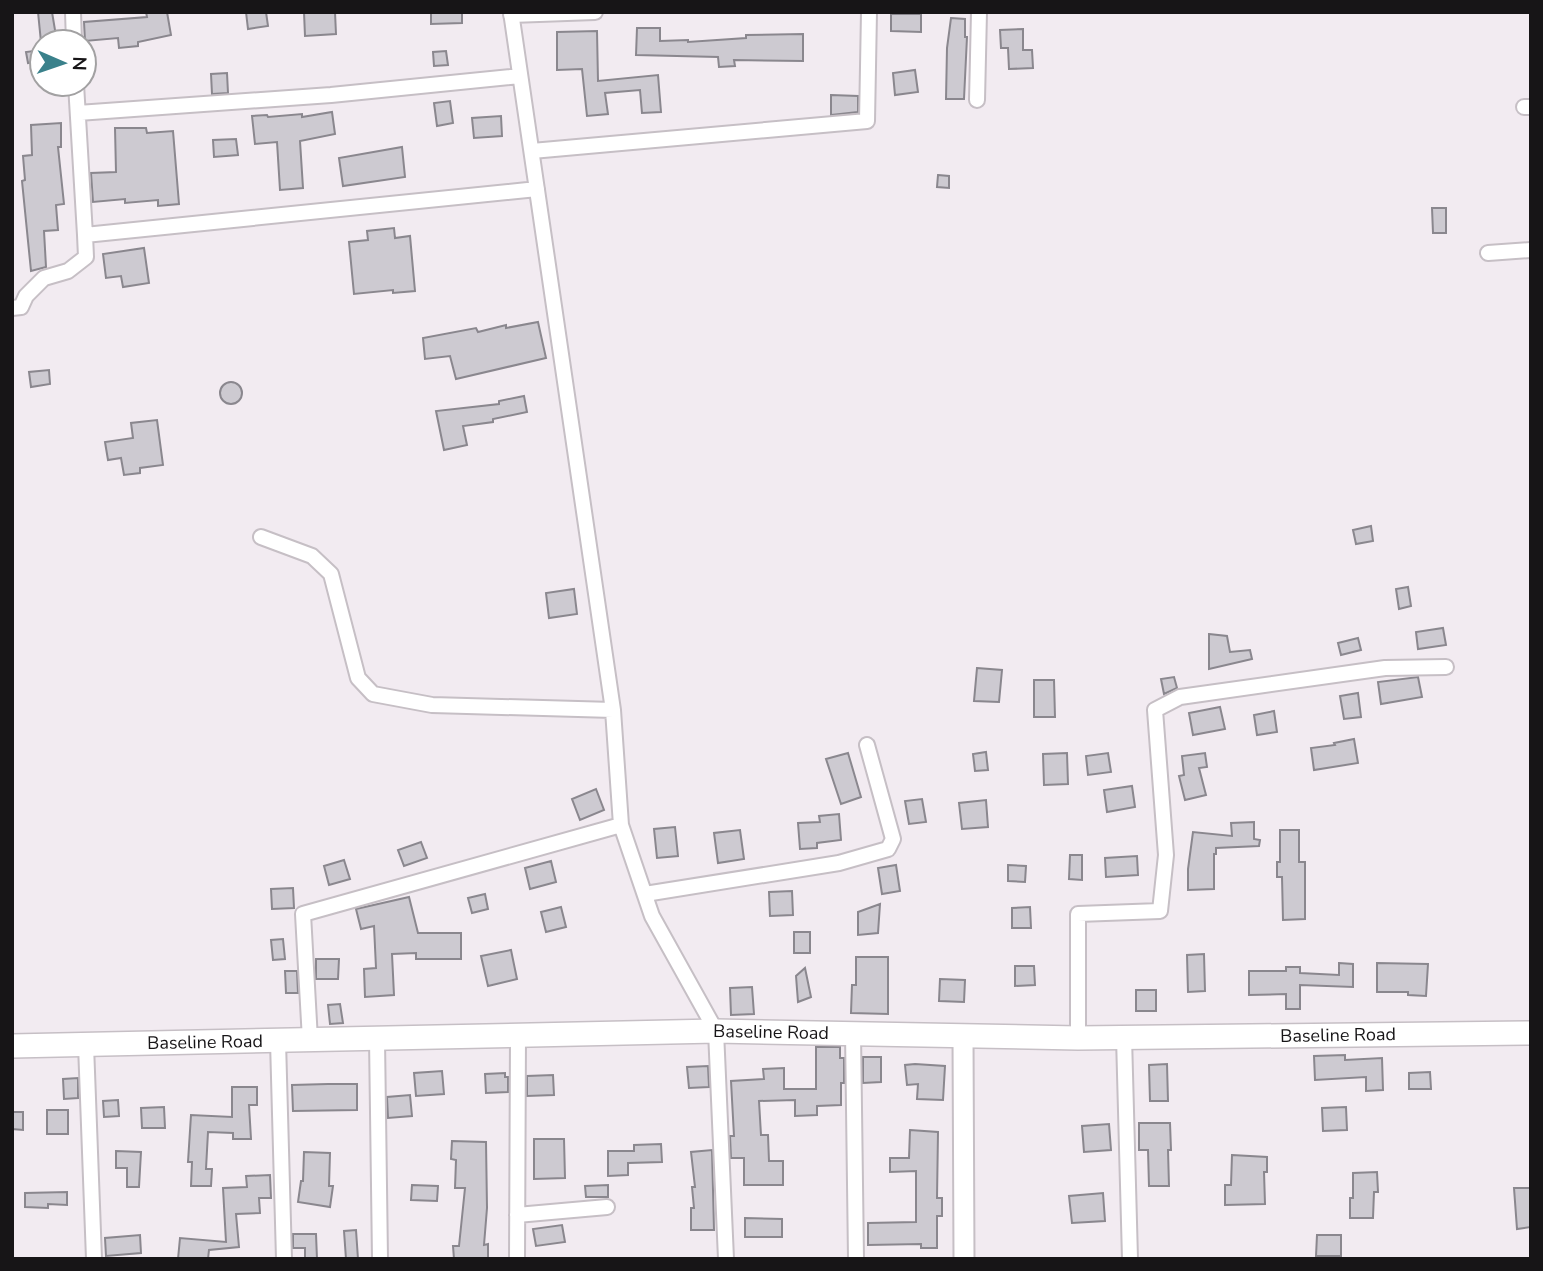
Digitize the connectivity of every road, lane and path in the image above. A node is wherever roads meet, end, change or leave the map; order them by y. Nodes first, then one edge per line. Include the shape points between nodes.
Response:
1 (595, 12) edge
2 (869, 12) edge
3 (979, 12) edge
4 (511, 14) edge
5 (520, 76) junction
6 (77, 98) edge
7 (978, 100) dead end
8 (78, 113) junction
9 (532, 151) junction
10 (537, 189) junction
11 (85, 235) junction
12 (1531, 250) edge
13 (1488, 253) dead end
14 (12, 308) edge
15 (261, 537) dead end
16 (1446, 667) dead end
17 (613, 710) junction
18 (867, 745) dead end
19 (621, 825) junction
20 (645, 894) junction
21 (716, 1031) junction
22 (853, 1033) junction
23 (1531, 1033) edge
24 (518, 1036) junction
25 (963, 1037) junction
26 (1124, 1037) junction
27 (1078, 1038) junction
28 (377, 1039) junction
29 (310, 1040) junction
30 (278, 1041) junction
31 (86, 1045) junction
32 (12, 1046) edge
33 (607, 1206) dead end
34 (517, 1215) junction
35 (94, 1259) edge
36 (284, 1259) edge
37 (380, 1259) edge
38 (517, 1259) edge
39 (726, 1259) edge
40 (856, 1259) edge
41 (964, 1259) edge
42 (1130, 1259) edge

1 - 4 street
2 - 9 street via 867,121
3 - 7 street
4 - 5 street
5 - 8 street
5 - 9 street
6 - 8 street
8 - 11 street
9 - 10 street
10 - 11 street
10 - 17 street
11 - 14 street via 86,257 68,271 44,278 21,307
12 - 13 street
15 - 17 street via 312,556 331,574 358,678 373,694 432,705
16 - 27 street via 1385,668 1180,697 1155,710 1166,855 1160,911 1077,914
17 - 19 street
18 - 20 street via 892,839 888,849 839,863
19 - 20 street
19 - 29 street via 303,914
20 - 21 street via 652,916
21 - 22 main road, Baseline Road
21 - 24 main road, Baseline Road
21 - 39 street
22 - 25 main road, Baseline Road
22 - 40 street
23 - 26 main road, Baseline Road
24 - 28 main road, Baseline Road
24 - 34 street
25 - 27 main road, Baseline Road
25 - 41 street
26 - 27 main road, Baseline Road
26 - 42 street
28 - 29 main road, Baseline Road
28 - 37 street
29 - 30 main road, Baseline Road
30 - 31 main road, Baseline Road
30 - 36 street
31 - 32 main road, Baseline Road
31 - 35 street
33 - 34 street
34 - 38 street

